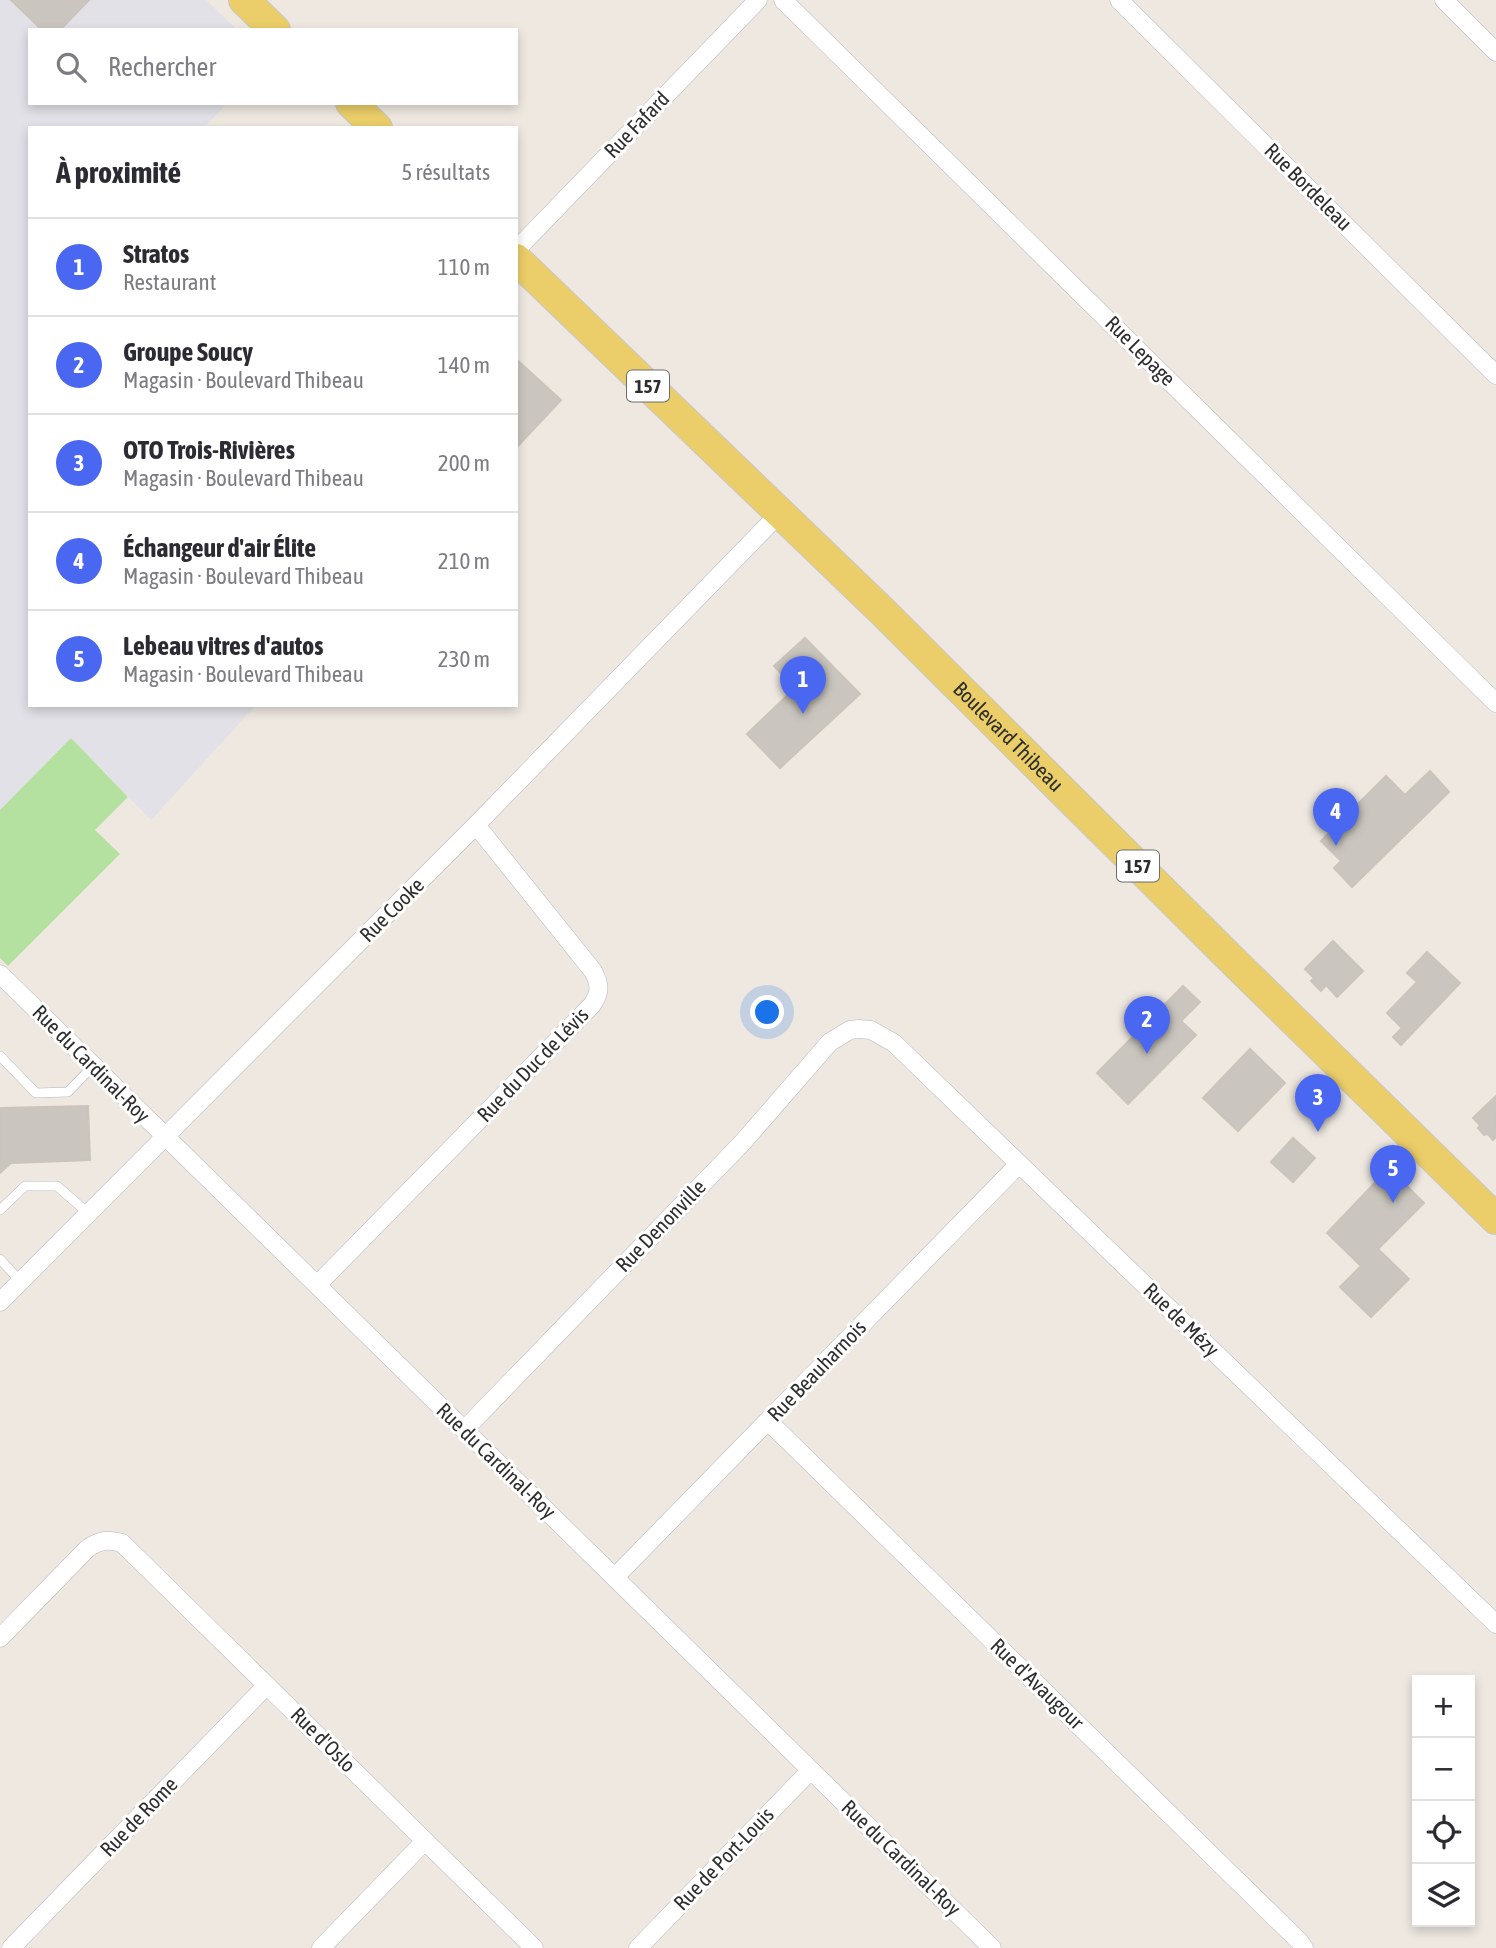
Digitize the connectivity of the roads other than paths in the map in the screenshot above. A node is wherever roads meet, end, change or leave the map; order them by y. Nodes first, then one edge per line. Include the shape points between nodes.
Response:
1 (244, 0) edge
2 (758, 0) edge
3 (783, 0) edge
4 (1119, 0) edge
5 (1444, 0) edge
6 (273, 28) edge
7 (1496, 52) edge
8 (353, 105) edge
9 (375, 126) edge
10 (518, 248) edge
11 (518, 261) edge
12 (1496, 375) edge
13 (779, 514) junction
14 (1496, 703) edge
15 (476, 825) junction
16 (2, 978) edge
17 (859, 1029) joint
18 (0, 1056) edge
19 (93, 1066) junction
20 (165, 1137) junction
21 (1019, 1164) junction
22 (0, 1210) edge
23 (88, 1213) junction
24 (1496, 1219) edge
25 (0, 1259) edge
26 (20, 1281) junction
27 (317, 1285) junction
28 (0, 1302) edge
29 (768, 1421) junction
30 (465, 1429) junction
31 (615, 1577) junction
32 (1496, 1624) edge
33 (0, 1638) edge
34 (267, 1685) junction
35 (810, 1770) junction
36 (425, 1841) junction
37 (11, 1948) edge
38 (321, 1948) edge
39 (534, 1948) edge
40 (638, 1948) edge
41 (992, 1948) edge
42 (1304, 1948) edge

1 - 6 main road
2 - 10 street, Rue Fafard
3 - 14 street, Rue Lepage
4 - 12 street, Rue Bordeleau
5 - 7 street
8 - 9 main road
11 - 13 main road, Boulevard Thibeau / 157
13 - 15 street, Rue Cooke
13 - 24 main road, Boulevard Thibeau / 157
15 - 20 street, Rue Cooke
15 - 27 street, Rue du Duc de Lévis via 593,971 600,988 598,997
16 - 19 street, Rue du Cardinal-Roy
17 - 21 street, Rue de Mézy via 894,1042
17 - 30 street, Rue Denonville via 830,1042 743,1142
18 - 19 lane via 36,1093 68,1092
19 - 20 street, Rue du Cardinal-Roy
20 - 23 street, Rue Cooke
20 - 27 street, Rue du Cardinal-Roy
21 - 29 street, Rue Beauharnois
21 - 32 street, Rue de Mézy
22 - 23 lane via 25,1186 57,1186
23 - 26 street, Rue Cooke
25 - 26 lane
26 - 28 street, Rue Cooke
27 - 30 street, Rue du Cardinal-Roy
29 - 31 street, Rue Beauharnois
29 - 42 street, Rue d'Avaugour
30 - 31 street, Rue du Cardinal-Roy
31 - 35 street, Rue du Cardinal-Roy
33 - 34 street, Rue d'Oslo via 93,1544 107,1540 128,1548
34 - 36 street, Rue d'Oslo
34 - 37 street, Rue de Rome
35 - 40 street, Rue de Port-Louis
35 - 41 street, Rue du Cardinal-Roy
36 - 38 street
36 - 39 street, Rue d'Oslo

